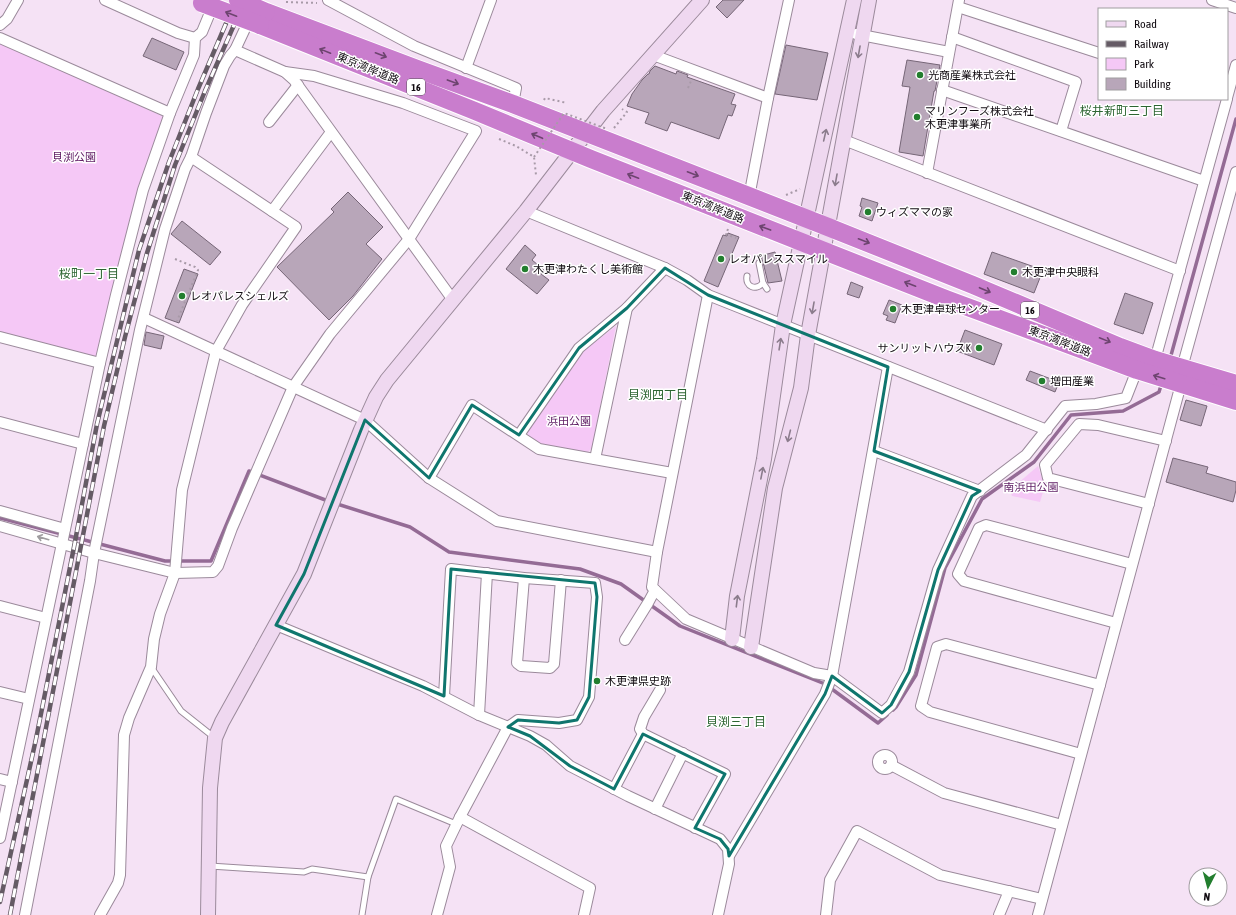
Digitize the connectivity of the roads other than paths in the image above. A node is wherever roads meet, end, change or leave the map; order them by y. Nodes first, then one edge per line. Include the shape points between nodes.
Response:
1 (18, 0) edge
2 (105, 0) edge
3 (238, 0) edge
4 (491, 0) edge
5 (702, 0) edge
6 (789, 0) edge
7 (854, 0) edge
8 (869, 0) edge
9 (1212, 0) edge
10 (204, 1) edge
11 (331, 2) edge
12 (958, 3) edge
13 (1236, 8) edge
14 (262, 12) edge
15 (0, 25) edge
16 (848, 32) junction
17 (862, 35) junction
18 (952, 37) junction
19 (0, 38) edge
20 (195, 38) junction
21 (235, 50) junction
22 (949, 52) junction
23 (1098, 53) edge
24 (653, 55) junction
25 (1236, 65) edge
26 (466, 68) junction
27 (285, 72) junction
28 (298, 85) junction
29 (942, 90) junction
30 (1228, 93) edge
31 (768, 98) junction
32 (1226, 100) edge
33 (514, 104) junction
34 (170, 113) junction
35 (269, 122) dead end
36 (1061, 131) junction
37 (331, 132) junction
38 (587, 133) junction
39 (844, 140) junction
40 (573, 151) junction
41 (191, 157) junction
42 (1236, 172) edge
43 (927, 173) junction
44 (1204, 181) junction
45 (750, 196) junction
46 (272, 211) junction
47 (526, 211) junction
48 (806, 219) junction
49 (828, 227) junction
50 (408, 239) junction
51 (802, 241) junction
52 (824, 250) junction
53 (759, 263) dead end
54 (665, 268) junction
55 (1180, 271) junction
56 (747, 276) dead end
57 (763, 283) junction
58 (767, 289) dead end
59 (708, 295) junction
60 (453, 300) junction
61 (627, 308) junction
62 (144, 318) junction
63 (783, 325) junction
64 (808, 335) junction
65 (0, 337) edge
66 (216, 351) junction
67 (1155, 360) junction
68 (100, 363) junction
69 (888, 366) junction
70 (1137, 370) junction
71 (1182, 376) junction
72 (1236, 384) edge
73 (293, 387) junction
74 (1236, 401) edge
75 (365, 420) junction
76 (0, 422) edge
77 (1046, 430) junction
78 (519, 435) junction
79 (1166, 441) junction
80 (83, 444) junction
81 (874, 451) junction
82 (595, 459) junction
83 (672, 473) junction
84 (429, 478) junction
85 (980, 491) junction
86 (1149, 504) junction
87 (0, 511) edge
88 (0, 526) edge
89 (65, 529) junction
90 (62, 544) junction
91 (657, 552) junction
92 (94, 553) junction
93 (1132, 564) junction
94 (175, 573) junction
95 (487, 573) junction
96 (524, 578) junction
97 (561, 580) junction
98 (655, 590) junction
99 (0, 606) edge
100 (46, 618) junction
101 (1116, 623) junction
102 (276, 625) junction
103 (732, 639) junction
104 (625, 640) dead end
105 (751, 647) junction
106 (151, 667) junction
107 (832, 676) junction
108 (1100, 685) junction
109 (660, 690) dead end
110 (0, 692) edge
111 (444, 696) junction
112 (29, 699) junction
113 (479, 714) junction
114 (508, 727) junction
115 (643, 734) junction
116 (215, 738) junction
117 (683, 753) junction
118 (1081, 754) junction
119 (890, 765) dead end
120 (0, 779) edge
121 (12, 782) junction
122 (614, 789) junction
123 (655, 808) junction
124 (458, 821) junction
125 (1062, 825) junction
126 (695, 828) junction
127 (0, 838) edge
128 (728, 856) junction
129 (209, 866) junction
130 (368, 877) junction
131 (1009, 891) junction
132 (1042, 899) junction
133 (25, 915) edge
134 (100, 915) edge
135 (208, 915) edge
136 (362, 915) edge
137 (437, 915) edge
138 (584, 915) edge
139 (718, 915) edge
140 (826, 915) edge
141 (1000, 915) edge
142 (1038, 915) edge

1 - 15 street via 7,19
2 - 20 street via 178,34
3 - 14 highway, 東京湾岸道路 / 16, bridge
4 - 26 street
5 - 24 street
6 - 31 street
7 - 16 street
8 - 17 street
9 - 13 street
14 -> 10 highway, 東京湾岸道路 / 16, bridge
10 - 20 street via 202,32
11 - 26 street via 414,46
12 - 18 street
12 - 23 street
14 - 21 street
14 -> 33 highway, 東京湾岸道路 / 16
40 -> 14 highway, 東京湾岸道路 / 16 via 475,110
16 - 17 street
48 -> 16 street
17 - 22 street
17 -> 39 street
18 - 22 street
18 - 36 street via 1076,82
19 - 34 street
20 - 34 street via 194,55
21 - 27 street
21 - 41 street via 224,66
22 - 29 street
24 - 31 street
24 - 38 street
25 - 30 street
26 - 33 street via 516,88
27 - 28 street
27 - 50 street via 314,76 403,103 476,131
28 - 35 street
28 - 37 street
29 - 36 street
29 - 43 street
31 - 45 street
32 - 44 street
33 - 38 highway, 東京湾岸道路 / 16
34 - 68 street via 143,190
36 - 44 street
37 - 46 street
37 - 50 street
38 - 40 street
38 -> 45 highway, 東京湾岸道路 / 16
39 - 43 street
39 -> 49 street
40 - 47 street
51 -> 40 highway, 東京湾岸道路 / 16
41 - 46 street
41 - 62 street via 165,229
42 - 71 street
43 - 55 street
44 - 55 street
45 - 48 highway, 東京湾岸道路 / 16
46 - 66 street via 296,227 242,305
47 - 54 street
47 - 60 street
48 - 49 highway, 東京湾岸道路 / 16
48 - 51 street
49 - 52 street
49 -> 67 highway, 東京湾岸道路 / 16
50 - 60 street
50 - 73 street via 330,334
51 - 52 highway, 東京湾岸道路 / 16
51 - 63 street
52 -> 64 street
70 -> 52 highway, 東京湾岸道路 / 16
53 - 57 lane
54 - 59 street
54 - 61 street
55 - 67 street
56 - 57 lane via 746,281 751,287 760,287
57 - 58 lane
59 - 63 street
59 - 83 street
60 - 75 street via 387,380
61 - 78 street via 579,348
61 - 82 street
62 - 66 street
62 - 92 street
63 - 64 street
103 -> 63 street via 737,596 764,459
64 - 69 street
64 -> 105 street via 801,388 775,488
65 - 68 street
66 - 73 street
66 - 94 street via 182,490
67 - 71 highway, 東京湾岸道路 / 16
68 - 80 street
69 - 77 street
69 - 81 street
71 -> 70 highway, 東京湾岸道路 / 16
70 - 77 street via 1126,398 1096,404 1065,406
71 - 72 highway, 東京湾岸道路 / 16
71 - 74 highway, 東京湾岸道路 / 16
71 - 79 street
73 - 75 street
73 - 94 street via 218,566 213,572
75 - 84 street
75 - 102 street via 304,574
76 - 80 street
77 - 85 street via 1026,455
78 - 82 street via 540,449
78 - 84 street via 472,405
79 - 86 street
79 - 86 street via 1098,425 1079,424 1045,465 1048,478
80 - 89 street
81 - 85 street
81 - 107 street
82 - 83 street
83 - 91 street
84 - 91 street via 497,521
85 - 107 street via 972,496 938,570 910,672 892,705 882,713
86 - 93 street
87 - 89 street
90 -> 88 street
89 - 90 street
90 - 92 street
90 - 100 street
91 - 98 street via 652,587
92 - 94 street
92 - 133 street
93 - 101 street
93 - 101 street via 986,525 979,528 958,574 964,581
94 - 106 street via 160,614
95 - 96 street
95 - 111 street via 450,568
95 - 113 street
96 - 97 street
96 - 97 street via 517,663 521,666 550,668 554,664
97 - 114 street via 595,583 597,597 589,697 577,720 559,723 518,720
98 - 103 street via 686,619
98 - 104 street
99 - 100 street
100 - 112 street
101 - 108 street
102 - 111 street
102 - 116 street
103 - 105 street
105 - 107 street via 814,673
106 - 116 lane via 181,711
106 - 134 street via 124,734 120,875
107 - 128 street via 825,694
108 - 118 street
108 - 118 street via 946,644 937,647 921,706 930,712
109 - 115 street via 644,717 640,729
110 - 112 street
111 - 113 street
112 - 121 street
113 - 114 street
114 - 122 street via 546,745 570,766
114 - 124 street
115 - 117 street
115 - 122 street
116 - 129 street via 210,788
117 - 123 street
117 - 126 street via 725,774
118 - 125 street
119 - 125 street via 944,793
120 - 121 street
121 - 127 street
122 - 123 street
123 - 126 street
124 - 130 lane via 396,799
124 - 137 street via 446,846 450,866
124 - 138 street via 590,888
125 - 132 street
126 - 128 street via 720,839 728,849
128 - 139 street via 729,864
129 - 130 lane via 304,872 312,869
129 - 135 street
130 - 136 lane
131 - 132 street
131 - 140 street via 940,875 857,831 830,880
131 - 141 street
132 - 142 street

